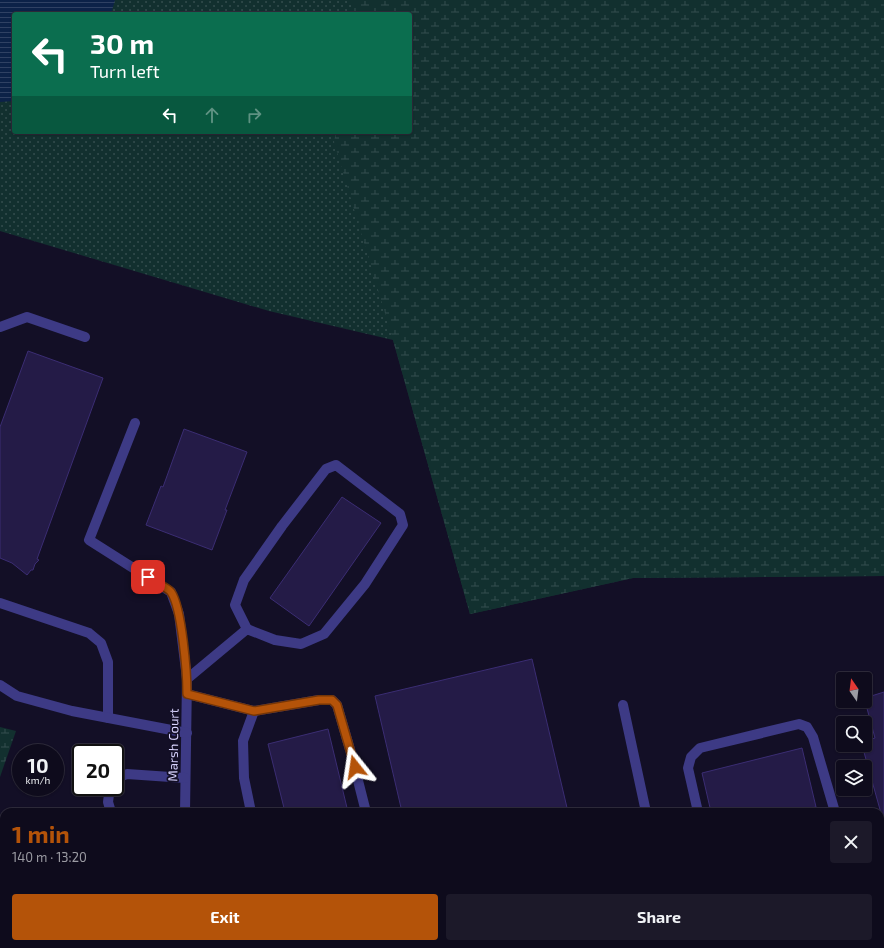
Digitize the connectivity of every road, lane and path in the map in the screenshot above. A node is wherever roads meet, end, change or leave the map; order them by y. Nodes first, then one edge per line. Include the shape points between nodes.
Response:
1 (0, 327) edge
2 (85, 337) dead end
3 (135, 424) dead end
4 (0, 603) edge
5 (247, 629) junction
6 (187, 679) junction
7 (0, 685) edge
8 (187, 694) junction
9 (623, 705) dead end
10 (254, 711) junction
11 (108, 718) junction
12 (187, 733) junction
13 (124, 776) edge
14 (185, 778) junction
15 (109, 796) edge
16 (110, 808) edge
17 (185, 808) edge
18 (251, 808) edge
19 (365, 808) edge
20 (645, 808) edge
21 (697, 808) edge
22 (833, 808) edge

1 - 2 street via 26,317
3 - 6 street, Marsh Court via 89,540 171,592 179,614
4 - 11 street via 89,633 101,643 108,662
5 - 5 street via 275,640 301,644 324,634 365,584 403,525 400,514 336,465 326,469 244,580 235,605
5 - 6 street
6 - 8 street, Marsh Court
7 - 11 street via 17,696
8 - 10 street
8 - 12 street, Marsh Court
9 - 20 street
10 - 18 street via 244,741 244,778
10 - 19 street via 332,700 337,705
11 - 12 street
12 - 14 street, Marsh Court
13 - 14 street
14 - 17 street, Marsh Court
15 - 16 street
21 - 22 street via 688,768 691,756 700,748 799,724 807,727 813,737

